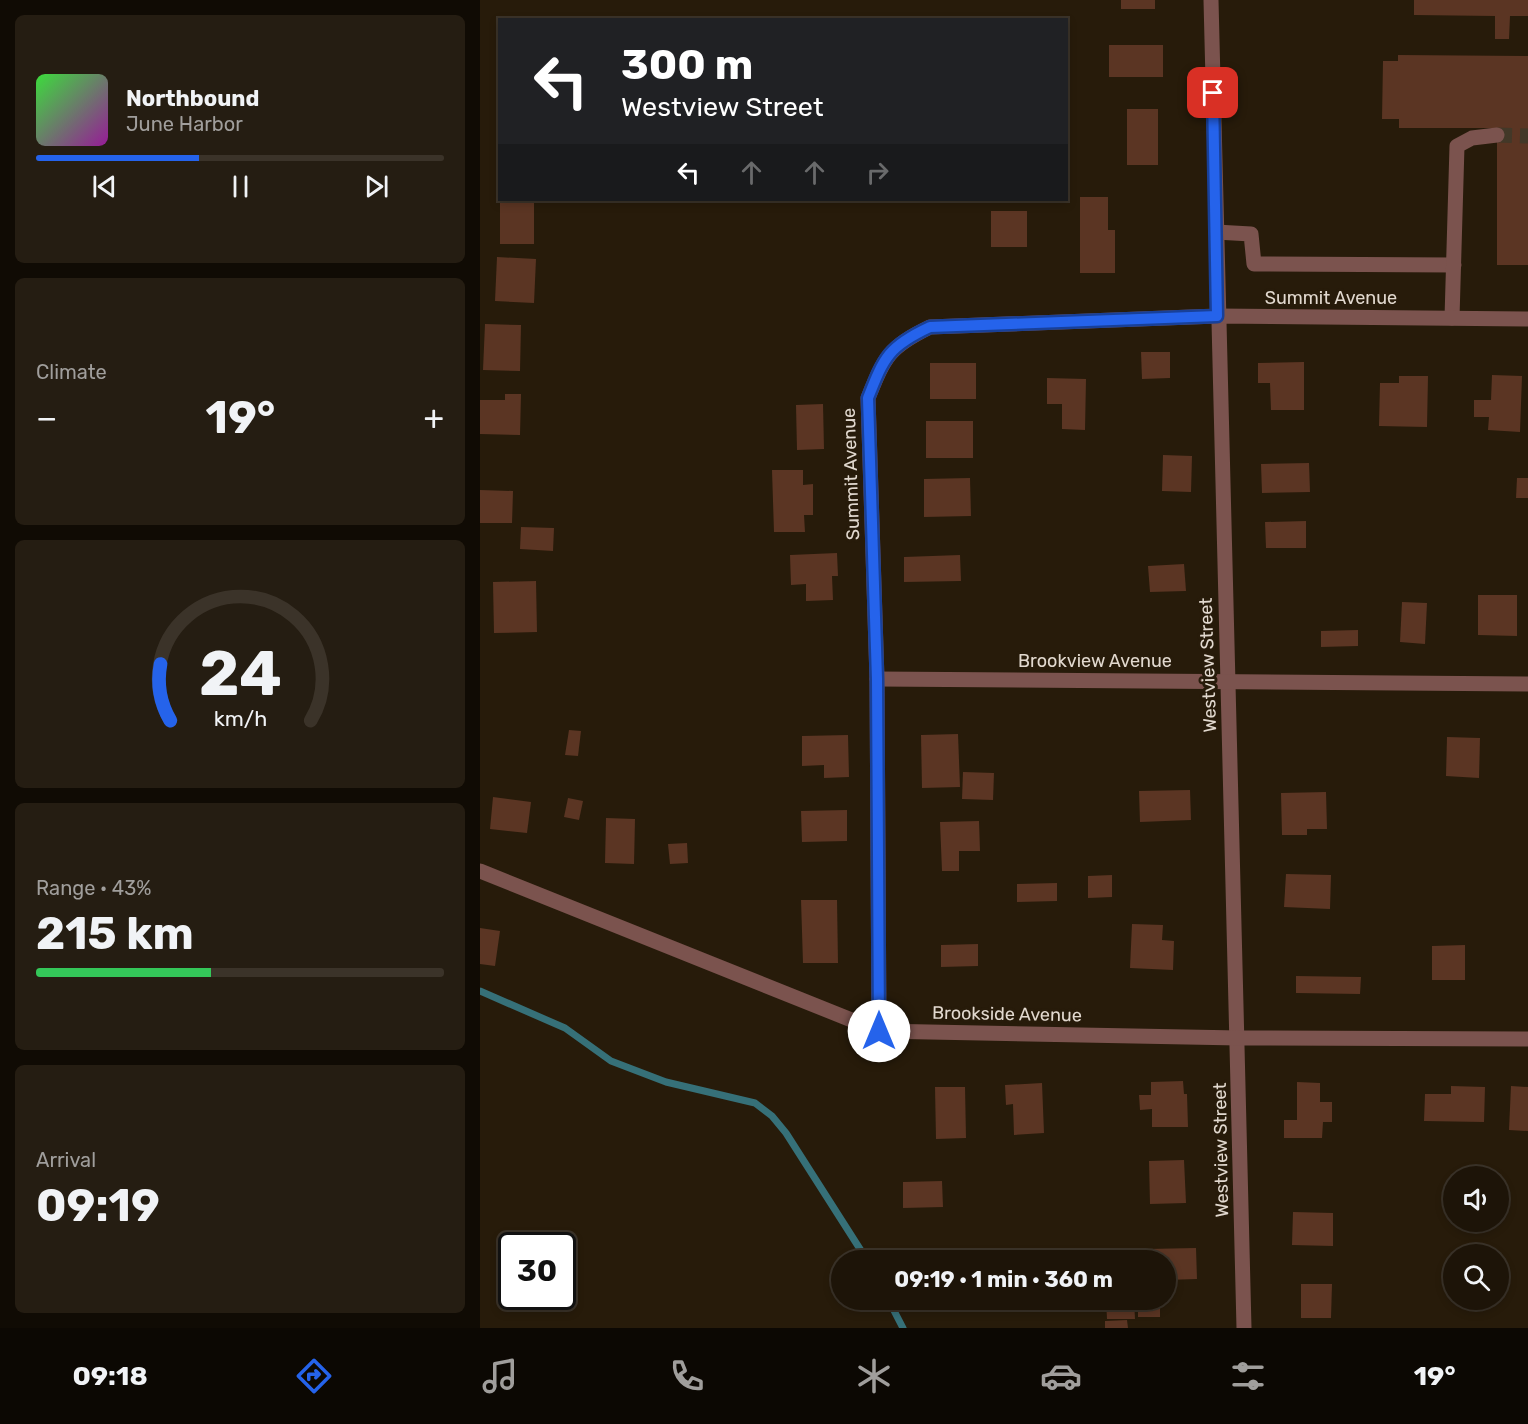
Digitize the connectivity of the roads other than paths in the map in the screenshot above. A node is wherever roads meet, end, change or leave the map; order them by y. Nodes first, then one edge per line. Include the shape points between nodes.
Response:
1 (1211, 0) edge
2 (1497, 135) tunnel mouth
3 (1215, 232) junction
4 (1454, 265) junction
5 (1217, 316) junction
6 (1452, 318) junction
7 (1528, 319) edge
8 (877, 679) junction
9 (1227, 681) junction
10 (1528, 684) edge
11 (480, 872) edge
12 (879, 1031) junction
13 (1239, 1038) junction
14 (1528, 1039) edge
15 (1244, 1328) edge

1 - 3 street, Westview Street
2 - 4 street via 1472,138 1457,146
3 - 4 street via 1251,234 1254,264
3 - 5 street, Westview Street
4 - 6 street
5 - 6 street, Summit Avenue
5 - 8 street, Summit Avenue via 930,327 903,340 883,360 868,398
5 - 9 street, Westview Street
6 - 7 street, Summit Avenue
8 - 9 street, Brookview Avenue
8 - 12 street, Summit Avenue
9 - 10 street, Brookview Avenue
9 - 13 street, Westview Street
11 - 12 street, Brookside Avenue
12 - 13 street, Brookside Avenue
13 - 14 street, Brookside Avenue
13 - 15 street, Westview Street

